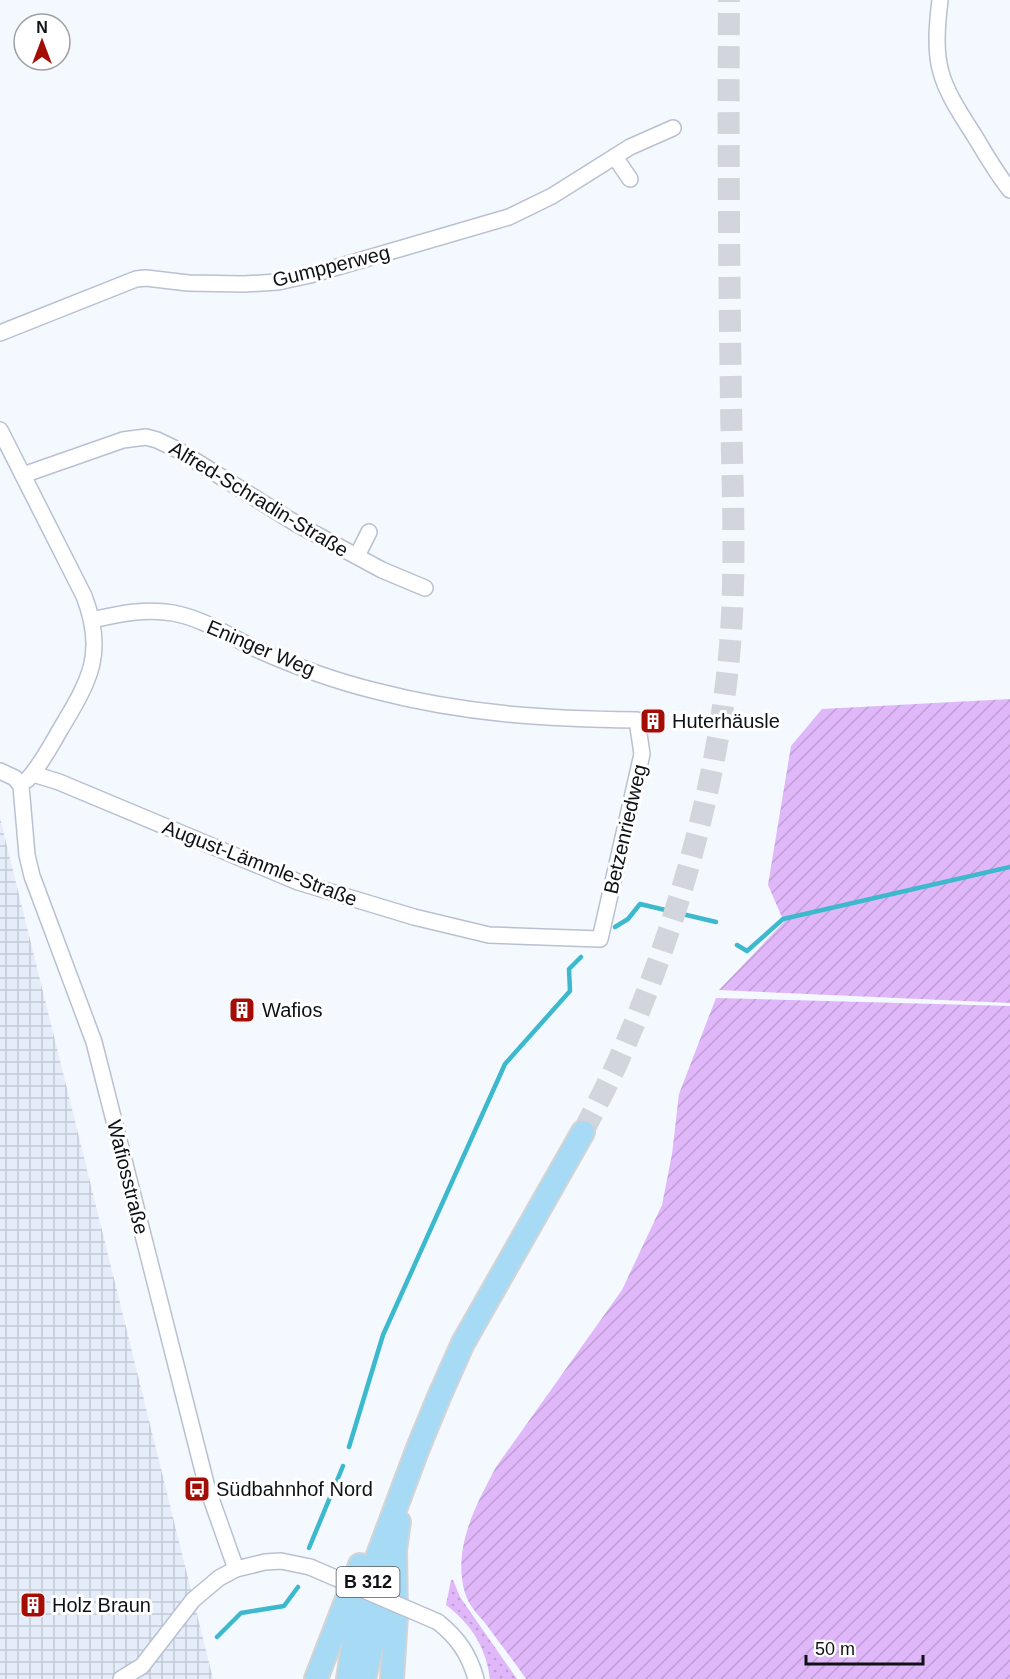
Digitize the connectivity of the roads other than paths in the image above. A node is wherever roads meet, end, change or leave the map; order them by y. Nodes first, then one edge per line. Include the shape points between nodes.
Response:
1 (940, 0) edge
2 (673, 128) dead end
3 (615, 157) junction
4 (630, 179) dead end
5 (1010, 190) edge
6 (0, 333) edge
7 (0, 430) edge
8 (23, 475) junction
9 (369, 532) dead end
10 (357, 556) junction
11 (425, 588) dead end
12 (92, 620) junction
13 (638, 720) joint
14 (0, 771) edge
15 (33, 774) junction
16 (21, 786) junction
17 (600, 939) joint
18 (583, 1132) tunnel mouth
19 (403, 1488) junction
20 (395, 1550) junction
21 (236, 1569) junction
22 (121, 1679) edge
23 (316, 1679) edge
24 (348, 1679) edge
25 (364, 1679) edge
26 (392, 1679) edge
27 (476, 1679) edge

1 - 5 street via 937,53 946,90
2 - 3 street, Gumpperweg
3 - 4 street
3 - 6 street, Gumpperweg via 509,217 310,275 244,284 136,279
7 - 8 street
8 - 10 street, Alfred-Schradin-Straße via 123,440 146,437 178,450
8 - 12 street via 78,581
9 - 10 street, Alfred-Schradin-Straße
10 - 11 street, Alfred-Schradin-Straße
12 - 13 street, Eninger Weg via 139,611 175,613 295,665 437,705 530,717
12 - 15 street via 94,657 87,682
13 - 17 street, Betzenriedweg via 642,754
14 - 16 street via 15,778
15 - 16 street
15 - 17 street, August-Lämmle-Straße via 269,871 440,925 489,935
16 - 21 street, Wafiosstraße via 32,876 94,1042 207,1487
18 - 19 main road, B 312 via 464,1343
19 - 20 main road, B 312
19 - 23 main road, B 312 via 363,1557
19 - 24 main road, B 312 via 369,1579
20 - 25 main road, B 312
20 - 26 main road, B 312
21 - 22 street via 201,1592 141,1666
21 - 27 street, bridge via 281,1561 310,1567 438,1622 463,1647

